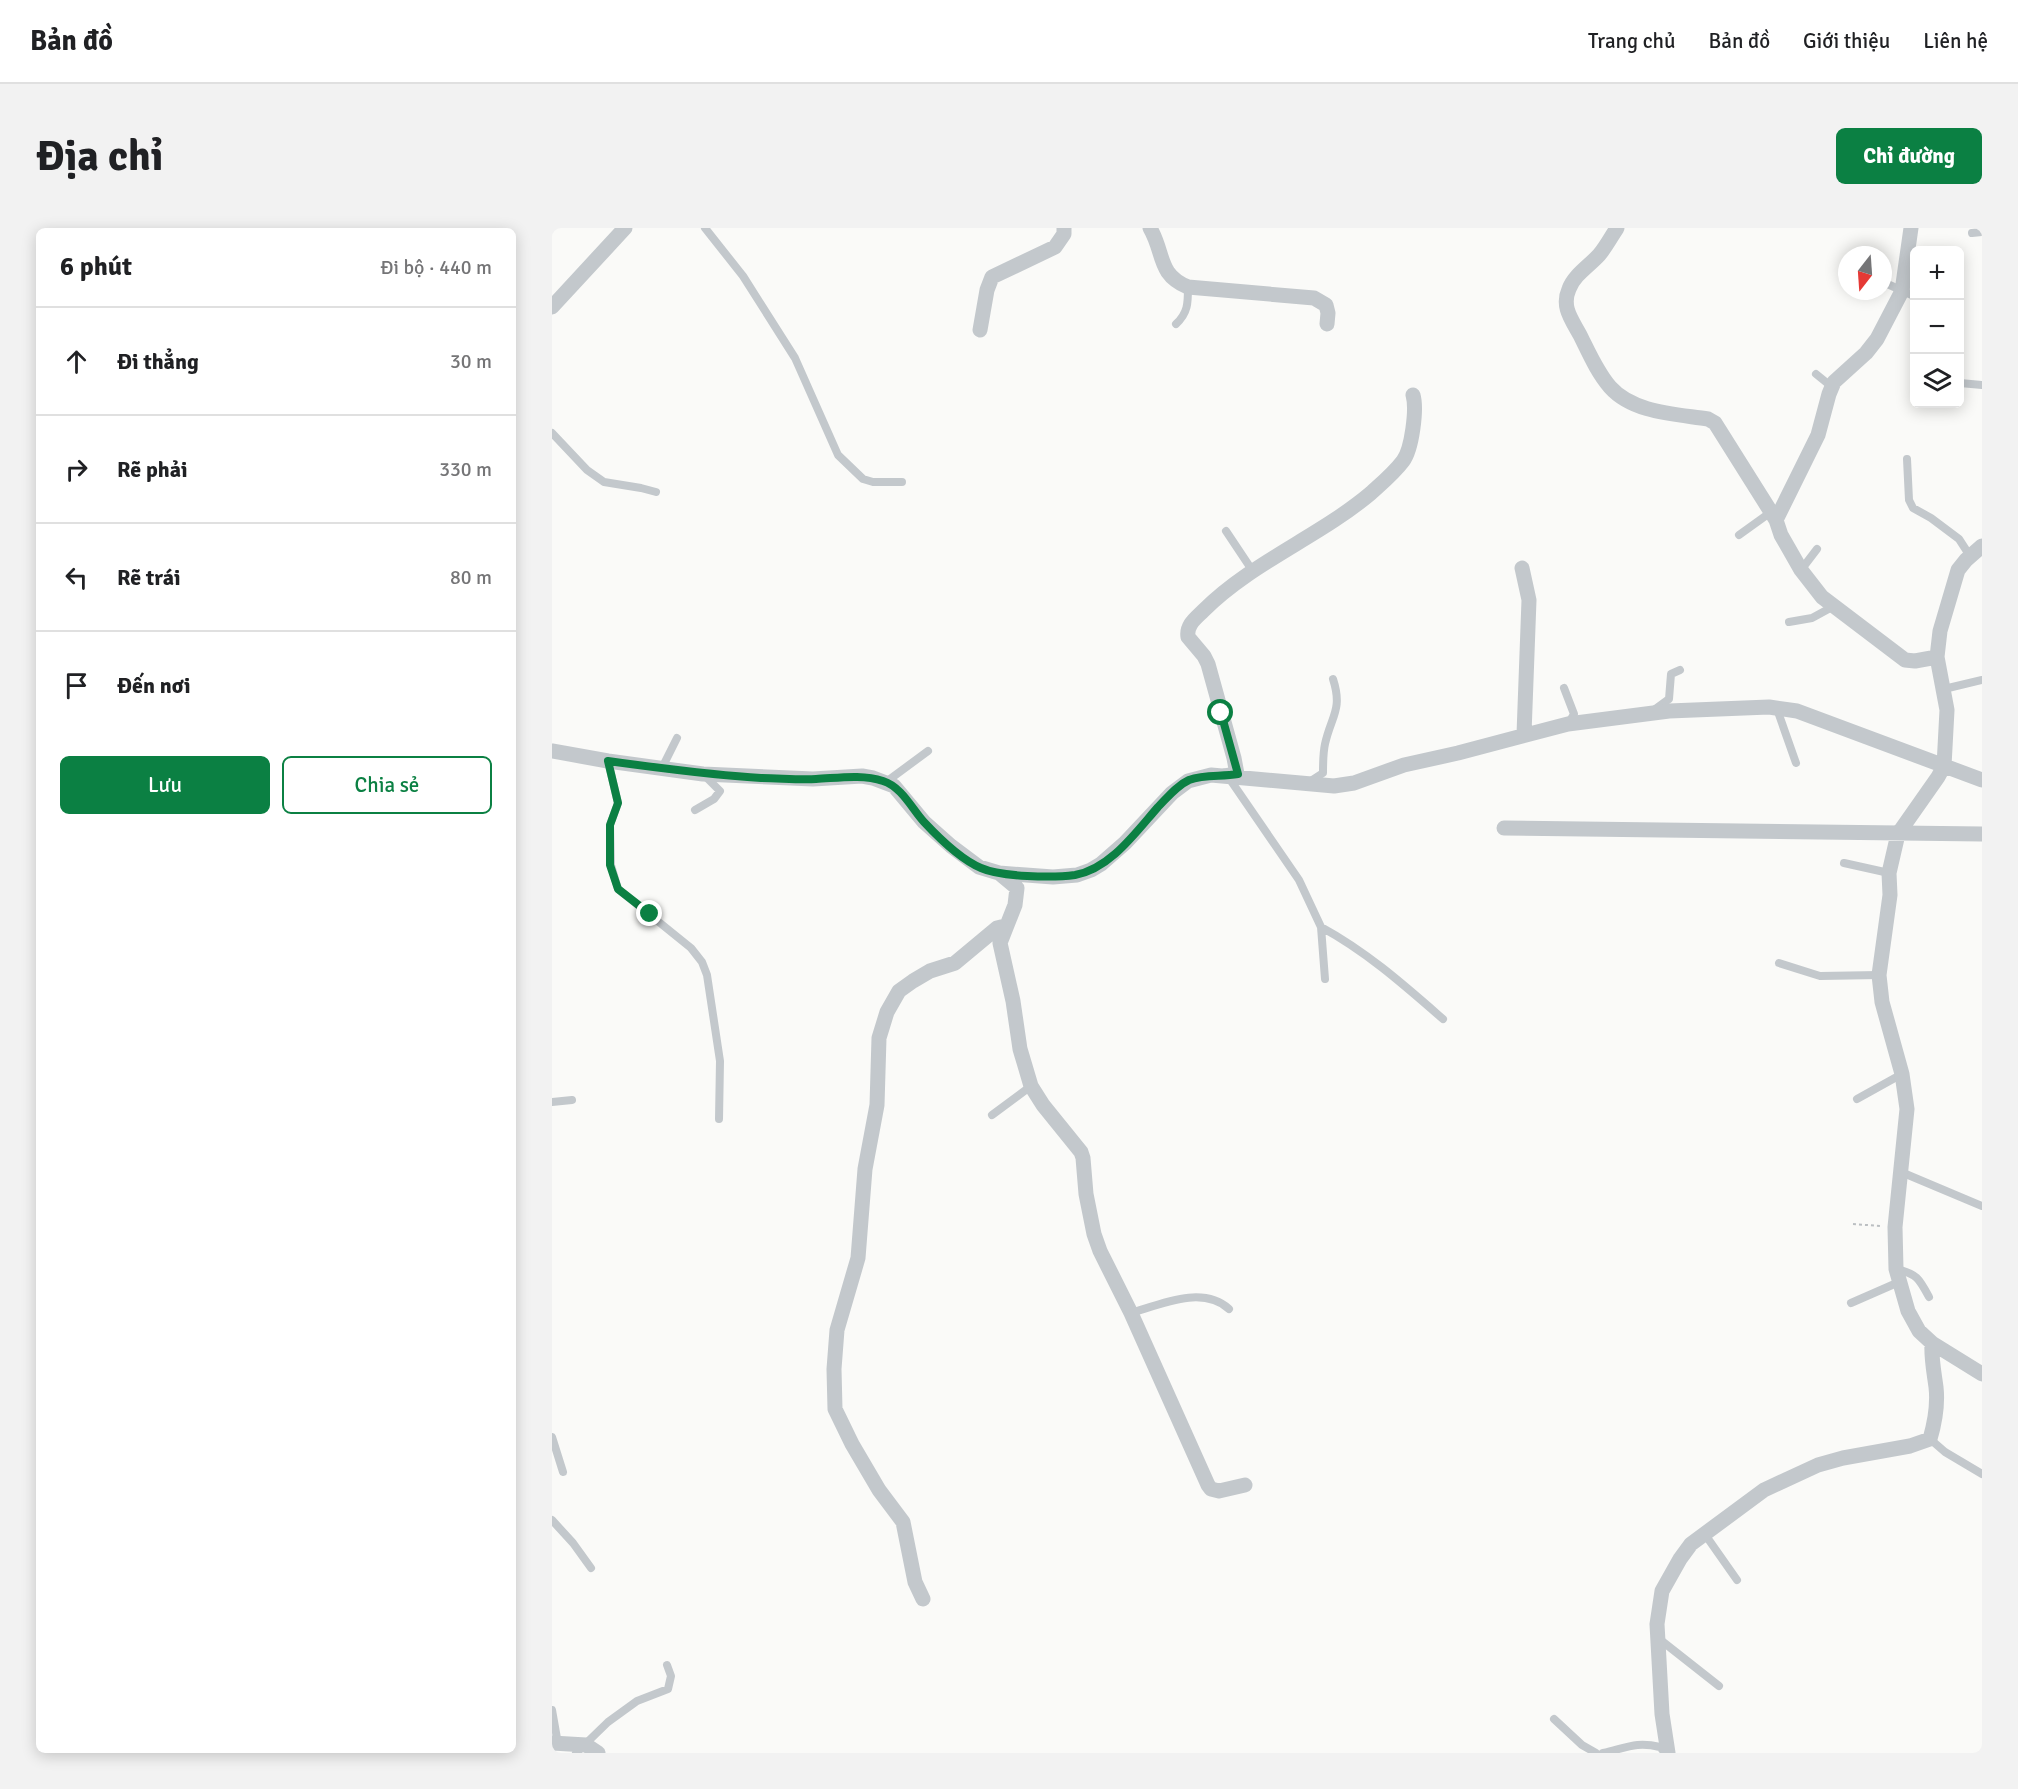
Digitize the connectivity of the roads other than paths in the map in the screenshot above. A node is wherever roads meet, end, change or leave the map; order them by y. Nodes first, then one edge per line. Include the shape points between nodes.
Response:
1 (625, 228) edge
2 (705, 228) edge
3 (1064, 228) edge
4 (1150, 228) edge
5 (1617, 228) edge
6 (1911, 228) edge
7 (1982, 232) edge
8 (1972, 233) dead end
9 (1892, 286) edge
10 (1188, 287) junction
11 (1908, 293) edge
12 (552, 307) edge
13 (1176, 324) dead end
14 (1326, 324) dead end
15 (980, 330) dead end
16 (1816, 374) dead end
17 (1964, 384) edge
18 (1982, 386) edge
19 (1832, 387) junction
20 (1413, 395) dead end
21 (552, 433) edge
22 (1907, 459) dead end
23 (902, 482) dead end
24 (656, 492) dead end
25 (1773, 516) junction
26 (1226, 531) dead end
27 (1739, 535) dead end
28 (1817, 549) dead end
29 (1976, 551) edge
30 (1522, 568) dead end
31 (1252, 570) junction
32 (1801, 570) junction
33 (1834, 606) junction
34 (1789, 622) dead end
35 (1937, 657) junction
36 (1680, 670) dead end
37 (1333, 679) dead end
38 (1982, 680) edge
39 (1564, 688) dead end
40 (1944, 689) junction
41 (1776, 707) junction
42 (1651, 713) junction
43 (1568, 724) junction
44 (1524, 734) junction
45 (677, 738) dead end
46 (552, 751) edge
47 (928, 751) dead end
48 (608, 761) junction
49 (1796, 763) dead end
50 (1944, 766) junction
51 (662, 768) junction
52 (703, 774) junction
53 (1225, 777) junction
54 (1982, 780) edge
55 (886, 782) junction
56 (1305, 785) junction
57 (695, 810) dead end
58 (1504, 828) dead end
59 (1898, 834) junction
60 (1982, 834) edge
61 (1844, 863) dead end
62 (999, 873) junction
63 (1889, 873) junction
64 (1005, 926) junction
65 (1321, 927) junction
66 (1779, 963) dead end
67 (1879, 975) junction
68 (1325, 979) dead end
69 (1443, 1019) dead end
70 (1902, 1074) junction
71 (1031, 1086) junction
72 (1857, 1099) dead end
73 (572, 1100) dead end
74 (552, 1102) edge
75 (992, 1115) dead end
76 (719, 1119) dead end
77 (1901, 1172) junction
78 (1982, 1206) edge
79 (1897, 1275) junction
80 (1929, 1297) dead end
81 (1851, 1303) dead end
82 (1229, 1310) dead end
83 (1131, 1312) junction
84 (1932, 1343) junction
85 (1982, 1374) edge
86 (1932, 1432) junction
87 (552, 1437) edge
88 (563, 1472) dead end
89 (1982, 1474) edge
90 (1245, 1485) dead end
91 (552, 1520) edge
92 (1704, 1533) junction
93 (591, 1568) dead end
94 (1737, 1580) dead end
95 (923, 1599) dead end
96 (1657, 1638) junction
97 (667, 1665) dead end
98 (1719, 1686) dead end
99 (552, 1710) edge
100 (1554, 1719) dead end
101 (555, 1743) edge
102 (586, 1750) edge
103 (1596, 1753) edge
104 (1603, 1753) edge
105 (1666, 1753) edge

1 - 12 street
2 - 23 lane via 743,276 795,358 838,455 863,478
3 - 15 street via 1055,247 992,277
4 - 10 street via 1167,273 1172,280
5 - 25 street via 1600,254 1574,280 1566,299 1565,308 1598,370 1616,393 1635,404 1714,423
6 - 11 street
7 - 8 lane
9 - 11 lane
10 - 13 lane via 1184,316
10 - 14 street via 1314,298 1326,305
11 - 19 street via 1866,353
16 - 19 lane
17 - 18 lane
19 - 25 street via 1818,435
20 - 31 street via 1416,406 1406,459 1338,519
21 - 24 lane via 604,482
22 - 29 lane via 1913,508
25 - 27 lane
25 - 32 street
26 - 31 lane
28 - 32 lane
29 - 35 street via 1958,570
30 - 44 street via 1529,600
31 - 53 street via 1213,601 1187,632 1208,664 1234,758 1238,774
32 - 33 street
33 - 34 lane via 1812,618
33 - 35 street via 1905,660
35 - 40 street
36 - 42 lane via 1671,674 1669,699
37 - 56 lane via 1338,706 1326,744 1323,773
38 - 40 lane
39 - 43 lane via 1574,714
40 - 50 street
41 - 42 street
41 - 49 lane
41 - 50 street via 1797,711
42 - 43 street
43 - 44 street
44 - 56 street via 1404,765 1354,783
45 - 51 lane
46 - 48 street
47 - 55 lane
48 - 51 street
48 - 76 lane via 618,803 610,825 610,865 618,889 691,948 707,975 720,1061
50 - 54 street
50 - 59 street
51 - 52 street
52 - 55 street via 813,779 862,776
52 - 57 lane via 720,791
53 - 56 street
53 - 62 street via 1203,776 1179,786 1125,843 1091,870 1053,877
53 - 65 lane via 1299,880
55 - 62 street via 951,846 979,867
58 - 59 street
59 - 60 street
59 - 63 street
61 - 63 lane
62 - 64 street via 1017,888 1015,905
63 - 67 street via 1890,895
64 - 71 street via 1000,943
64 - 95 street via 997,928 955,963 930,971 899,991 887,1012 879,1038 877,1105 865,1169 858,1258 837,1330 835,1408 879,1490 903,1522 915,1582
65 - 68 lane
65 - 69 lane via 1379,964
66 - 67 lane via 1820,976
67 - 70 street via 1882,1002
70 - 72 lane
70 - 77 street via 1907,1109
71 - 75 lane
71 - 83 street via 1081,1152 1094,1234
73 - 74 lane
77 - 78 lane
77 - 79 street via 1895,1227
79 - 80 lane via 1914,1274
79 - 81 lane
79 - 84 street via 1913,1321
82 - 83 lane via 1215,1300 1191,1298
83 - 90 street via 1211,1490
84 - 85 street
84 - 86 street via 1936,1394
86 - 89 lane via 1945,1452
86 - 92 street via 1910,1446 1818,1465 1764,1490
87 - 88 lane
91 - 93 lane
92 - 94 lane
92 - 96 street via 1680,1559 1662,1591
96 - 98 lane
96 - 105 street
97 - 102 lane via 671,1676 668,1689 637,1701 608,1722
99 - 101 lane
100 - 103 lane
101 - 102 street
104 - 105 lane via 1643,1743 1660,1747

